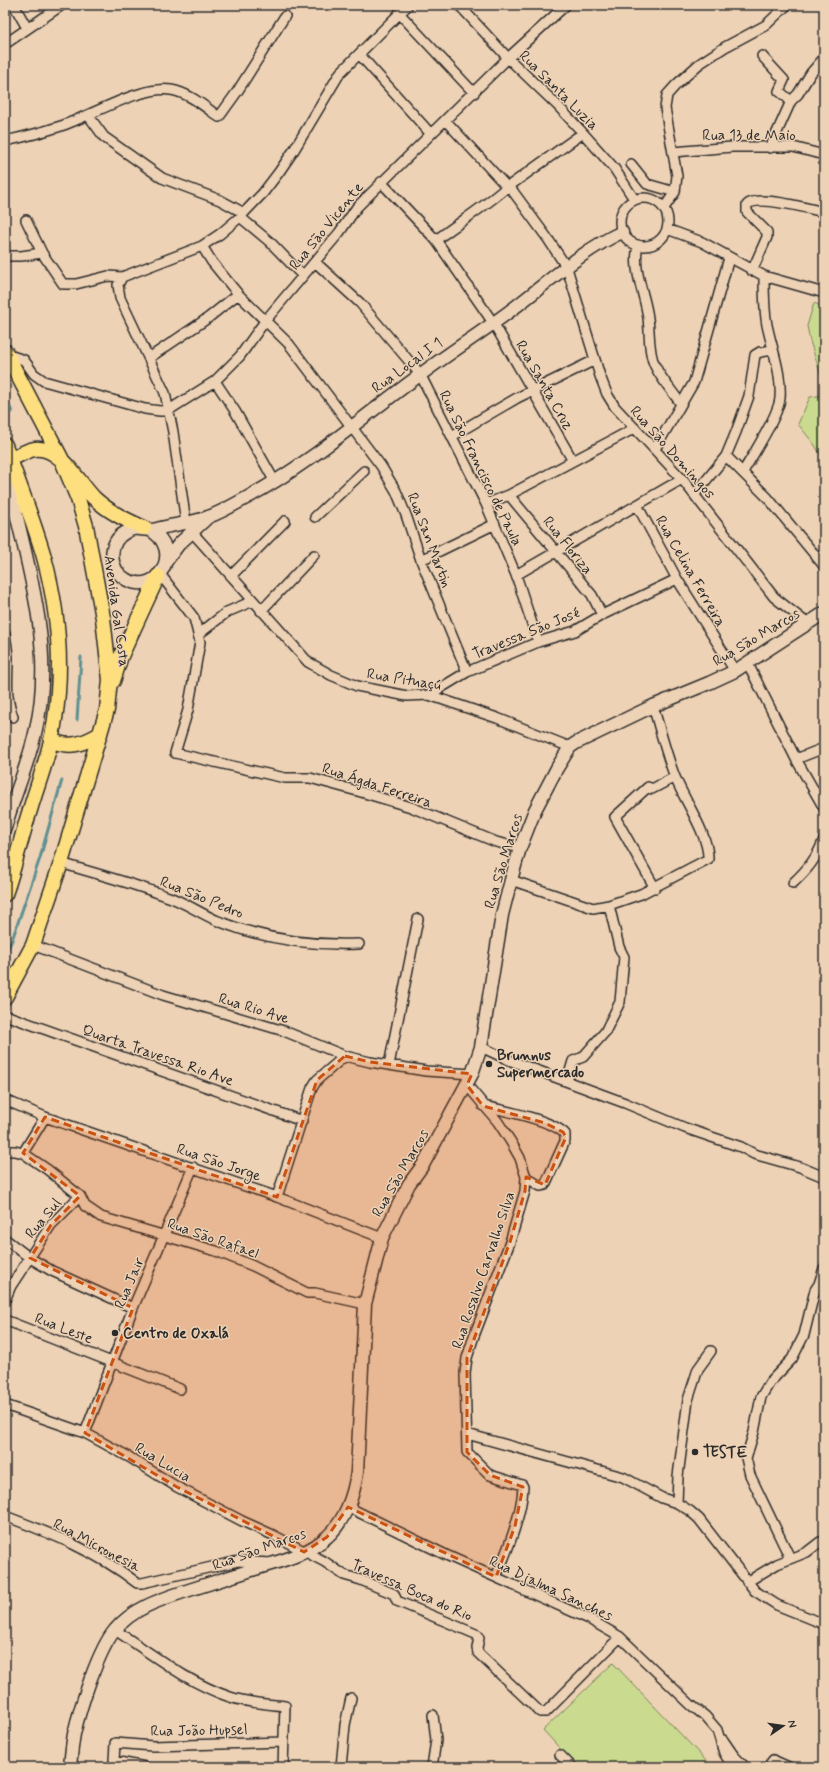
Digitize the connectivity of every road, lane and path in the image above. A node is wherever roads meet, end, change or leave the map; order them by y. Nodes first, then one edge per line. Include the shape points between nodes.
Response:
1 (14, 5) edge
2 (62, 5) edge
3 (408, 5) edge
4 (459, 5) edge
5 (566, 5) edge
6 (787, 5) edge
7 (399, 13) junction
8 (285, 16) dead end
9 (27, 28) junction
10 (5, 44) edge
11 (359, 54) junction
12 (762, 56) dead end
13 (508, 58) junction
14 (824, 58) edge
15 (474, 93) junction
16 (791, 101) junction
17 (88, 115) junction
18 (445, 120) junction
19 (583, 133) junction
20 (430, 134) junction
21 (5, 141) edge
22 (770, 148) junction
23 (673, 152) junction
24 (824, 155) edge
25 (631, 164) dead end
26 (381, 182) junction
27 (508, 187) junction
28 (675, 192) junction
29 (634, 199) junction
30 (664, 208) junction
31 (824, 212) edge
32 (242, 215) junction
33 (26, 220) dead end
34 (667, 229) junction
35 (622, 232) junction
36 (436, 240) junction
37 (638, 245) junction
38 (202, 246) junction
39 (42, 253) junction
40 (5, 256) edge
41 (729, 258) junction
42 (315, 262) junction
43 (567, 268) junction
44 (752, 271) junction
45 (303, 276) junction
46 (764, 276) junction
47 (122, 277) junction
48 (824, 293) edge
49 (238, 294) junction
50 (265, 321) junction
51 (494, 324) junction
52 (773, 350) junction
53 (6, 352) edge
54 (149, 358) junction
55 (595, 360) junction
56 (420, 374) junction
57 (215, 381) junction
58 (531, 390) junction
59 (681, 404) junction
60 (169, 410) junction
61 (351, 427) junction
62 (636, 428) junction
63 (452, 436) junction
64 (5, 445) edge
65 (655, 449) junction
66 (726, 456) junction
67 (61, 458) junction
68 (7, 461) edge
69 (573, 461) junction
70 (364, 471) dead end
71 (743, 472) junction
72 (682, 479) junction
73 (275, 482) junction
74 (694, 494) junction
75 (509, 495) junction
76 (486, 504) junction
77 (637, 505) junction
78 (315, 517) dead end
79 (285, 521) dead end
80 (495, 524) junction
81 (189, 527) junction
82 (147, 529) junction
83 (556, 552) junction
84 (314, 555) dead end
85 (167, 560) junction
86 (421, 560) junction
87 (824, 566) edge
88 (516, 575) junction
89 (157, 576) junction
90 (231, 576) junction
91 (677, 579) junction
92 (252, 601) junction
93 (261, 611) junction
94 (824, 613) edge
95 (602, 615) junction
96 (808, 624) junction
97 (5, 634) edge
98 (199, 634) junction
99 (538, 642) junction
100 (748, 664) junction
101 (735, 671) junction
102 (467, 672) junction
103 (109, 693) junction
104 (429, 695) junction
105 (653, 706) junction
106 (38, 716) junction
107 (12, 717) dead end
108 (100, 734) junction
109 (51, 740) junction
110 (570, 747) junction
111 (824, 748) edge
112 (796, 759) junction
113 (675, 777) junction
114 (824, 808) edge
115 (5, 828) edge
116 (824, 839) edge
117 (520, 848) junction
118 (61, 863) junction
119 (511, 880) junction
120 (793, 883) dead end
121 (655, 888) junction
122 (5, 894) edge
123 (609, 905) junction
124 (418, 919) dead end
125 (359, 944) dead end
126 (33, 945) junction
127 (5, 997) edge
128 (5, 1015) edge
129 (481, 1047) junction
130 (345, 1056) junction
131 (389, 1065) junction
132 (472, 1074) junction
133 (567, 1081) junction
134 (467, 1085) junction
135 (5, 1100) edge
136 (483, 1106) junction
137 (45, 1117) junction
138 (302, 1121) junction
139 (5, 1151) edge
140 (23, 1153) junction
141 (193, 1168) junction
142 (526, 1177) junction
143 (824, 1178) edge
144 (80, 1196) junction
145 (277, 1197) junction
146 (164, 1236) junction
147 (382, 1238) junction
148 (5, 1239) edge
149 (30, 1258) junction
150 (824, 1268) edge
151 (5, 1300) edge
152 (365, 1304) junction
153 (133, 1308) junction
154 (5, 1320) edge
155 (711, 1351) dead end
156 (113, 1361) junction
157 (180, 1389) dead end
158 (5, 1405) edge
159 (85, 1434) junction
160 (467, 1434) junction
161 (677, 1503) junction
162 (348, 1507) junction
163 (5, 1516) edge
164 (824, 1542) edge
165 (304, 1552) junction
166 (790, 1558) junction
167 (273, 1563) junction
168 (496, 1577) junction
169 (747, 1582) junction
170 (824, 1624) edge
171 (115, 1630) junction
172 (620, 1637) junction
173 (351, 1698) dead end
174 (432, 1715) dead end
175 (717, 1730) junction
176 (284, 1742) junction
177 (560, 1754) dead end
178 (70, 1767) edge
179 (145, 1767) edge
180 (283, 1767) edge
181 (341, 1767) edge
182 (432, 1767) edge
183 (572, 1767) edge
184 (733, 1767) edge
185 (745, 1767) edge
186 (768, 1767) edge
187 (789, 1767) edge

1 - 9 street
2 - 9 street
3 - 7 street
4 - 13 street, Rua Santa Luzia
5 - 13 street, Rua São Vicente
6 - 23 street via 766,25 699,64 667,95 665,108
7 - 11 street
7 - 15 street
8 - 17 street via 219,117 192,98 169,90 154,90 136,95
9 - 10 street
11 - 20 street
11 - 32 street via 340,72 279,172
12 - 16 street via 784,80 779,91
13 - 15 street, Rua São Vicente
13 - 19 street, Rua Santa Luzia
14 - 16 street
15 - 18 street, Rua São Vicente
16 - 22 street
17 - 21 street via 61,126
17 - 32 street via 104,136 162,178 220,200
18 - 20 street, Rua São Vicente
18 - 27 street
19 - 27 street
19 - 29 street, Rua Santa Luzia via 614,168
20 - 26 street, Rua São Vicente
22 - 23 street, Rua 13 de Maio via 732,146
22 - 24 street, Rua 13 de Maio via 793,147
23 - 28 street via 677,176
25 - 28 street via 648,184
26 - 36 street, Rua Santa Cruz
26 - 42 street, Rua São Vicente via 357,207
27 - 36 street via 486,206
27 - 43 street, Rua São Domingos
28 - 30 street
29 - 30 street via 652,199
29 - 35 street via 622,211
30 - 34 street
31 - 44 street via 788,204 749,202 747,212 767,232 768,237
32 - 38 street
32 - 45 street
33 - 39 street
34 - 37 street via 659,241
34 - 41 street via 702,242
35 - 37 street via 626,238
35 - 43 main road, Rua Local I 1 via 601,243
36 - 51 street, Rua Santa Cruz
37 - 59 street via 637,271 647,309 650,349 655,366
38 - 47 street
38 - 49 street, Rua San Martin
39 - 40 street
39 - 47 street via 63,284 76,284 108,276
41 - 44 street
41 - 59 street via 694,382
42 - 45 street, Rua São Vicente
42 - 56 street, Rua São Francisco de Paula via 360,303
43 - 51 main road, Rua Local I 1
43 - 55 street, Rua São Domingos
44 - 46 street
45 - 50 street, Rua São Vicente
46 - 48 street
46 - 52 street via 765,309
47 - 54 street via 118,285 120,298
49 - 50 street, Rua San Martin
49 - 54 street
50 - 57 street, Rua São Vicente via 240,356
50 - 61 street, Rua San Martin via 289,344
51 - 56 main road, Rua Local I 1
51 - 58 street, Rua Santa Cruz
52 - 66 street via 755,355 749,396
52 - 71 street via 780,399 759,445
53 - 60 street via 24,360 34,374 44,381 146,409
53 - 67 main road, Avenida Gal Costa
54 - 60 street via 165,393
55 - 58 street
55 - 62 street, Rua São Domingos via 607,394 615,407
56 - 61 main road, Rua Local I 1
56 - 63 street, Rua São Francisco de Paula
57 - 60 street, Rua São Vicente
57 - 73 street
58 - 63 street
58 - 69 street, Rua Santa Cruz
59 - 65 street
60 - 81 street
61 - 73 main road, Rua Local I 1
61 - 86 street, Rua San Martin via 381,466 396,491
62 - 65 street, Rua São Domingos
62 - 69 street
63 - 76 street, Rua São Francisco de Paula
64 - 68 main road
65 - 72 street, Rua São Domingos
66 - 71 street
66 - 74 street
67 - 68 main road via 36,449
67 - 82 main road via 99,502 121,518
67 - 103 main road, Avenida Gal Costa via 74,487 86,526 106,640
68 - 106 main road via 8,484 40,628 43,664
68 - 109 main road via 36,532 52,597 58,668
69 - 75 street
70 - 78 street
71 - 87 street
72 - 74 street, Rua São Domingos
72 - 77 street
73 - 81 main road, Rua Local I 1
74 - 96 street, Rua São Domingos via 774,597
75 - 76 street
75 - 83 street, Rua Floriza
76 - 80 street, Rua São Francisco de Paula
77 - 83 street
77 - 91 street, Rua Celina Ferreira
79 - 90 street
80 - 86 street
80 - 88 street, Rua São Francisco de Paula
81 - 82 main road
81 - 85 main road, Rua Local I 1
81 - 90 street, Rua Pituaçú
82 - 85 main road via 156,533 164,542
82 - 89 main road via 130,529 119,537 113,549 113,562 120,574 128,580 138,583
83 - 88 street
83 - 95 street, Rua Floriza via 592,595
84 - 93 street
85 - 89 main road
86 - 102 street, Rua San Martin
88 - 99 street, Rua São Francisco de Paula
89 - 98 street via 187,607
89 - 103 main road via 121,656
90 - 92 street, Rua Pituaçú
91 - 95 street, Travessa São José
91 - 101 street, Rua Celina Ferreira
92 - 93 street, Rua Pituaçú
92 - 98 street via 228,612
93 - 104 street, Rua Pituaçú via 308,662 331,675 357,686 385,692 407,696
94 - 96 main road, Rua São Marcos
95 - 99 street, Travessa São José via 576,631
96 - 100 main road, Rua São Marcos
97 - 107 street via 8,659 7,693
98 - 117 street, Rua Ágda Ferreira via 199,655 188,710 175,753 285,778 310,778 361,792 411,807 496,842
99 - 102 street, Travessa São José
100 - 101 main road, Rua São Marcos
100 - 112 street
101 - 105 main road, Rua São Marcos
102 - 104 street, Travessa São José
103 - 108 main road, Avenida Gal Costa
104 - 110 street, Rua Pituaçú
105 - 110 main road, Rua São Marcos
105 - 113 street
106 - 109 main road via 41,730
106 - 115 main road via 34,737
108 - 109 main road via 77,745 63,745
108 - 118 main road, Avenida Gal Costa
109 - 122 main road
110 - 117 main road, Rua São Marcos via 556,768 535,810
111 - 112 street
112 - 114 street
113 - 121 street via 704,840 708,859
113 - 121 street via 652,789 648,787 615,817
116 - 120 street via 810,866
117 - 119 main road, Rua São Marcos
118 - 125 street, Rua São Pedro via 167,896 219,921 258,933 300,942
118 - 126 main road, Avenida Gal Costa
119 - 123 street via 593,908
119 - 129 main road, Rua São Marcos via 502,915
121 - 123 street
123 - 133 street via 624,960 620,1002 605,1032 583,1057 573,1061
124 - 131 street
126 - 127 main road, Avenida Gal Costa
126 - 130 street, Rua Rio Ave via 163,995 284,1031
128 - 138 street, Quarta Travessa Rio Ave
129 - 132 main road, Rua São Marcos
129 - 133 street via 508,1060
130 - 131 street, Rua Rio Ave
130 - 138 street via 317,1080
131 - 132 street, Rua Rio Ave
132 - 134 main road, Rua São Marcos
133 - 143 street via 685,1128 754,1154 800,1167
134 - 136 street, Rua Rosalvo Carvalho Silva
134 - 147 main road, Rua São Marcos via 423,1165 409,1184
135 - 137 street, Rua São Jorge
136 - 142 street, Rua Rosalvo Carvalho Silva via 498,1122 511,1142
136 - 142 street via 516,1112 565,1134 565,1140 545,1185 540,1186
137 - 140 street
137 - 141 street, Rua São Jorge
138 - 145 street
139 - 140 street
140 - 144 street, Rua São Rafael
141 - 145 street, Rua São Jorge
141 - 146 street, Rua Jair
142 - 160 street, Rua Rosalvo Carvalho Silva via 525,1191 510,1242 467,1358
144 - 146 street, Rua São Rafael via 85,1206 101,1217
144 - 149 street, Rua Sul via 51,1225
145 - 147 street, Rua São Jorge
146 - 152 street, Rua São Rafael via 222,1253 308,1293
146 - 153 street, Rua Jair
147 - 152 main road, Rua São Marcos
148 - 149 street
149 - 151 street, Rua Sul via 11,1286
149 - 153 street
150 - 166 street via 815,1290 804,1335 792,1359 770,1382 761,1397 746,1458 750,1474
152 - 162 main road, Rua São Marcos via 357,1472
153 - 156 street, Rua Jair
154 - 156 street, Rua Leste
155 - 161 street via 698,1369 688,1400
156 - 157 street, Rua Leste
156 - 159 street, Rua Jair
158 - 159 street, Rua Lucia
159 - 165 street, Rua Lucia via 177,1487
160 - 161 street via 609,1472
160 - 168 street, Rua Rosalvo Carvalho Silva via 467,1452 472,1459 490,1475 523,1487 508,1550
161 - 169 street via 699,1519
162 - 165 main road, Rua São Marcos via 327,1537
162 - 168 street, Rua Djalma Sanches
163 - 167 street, Rua Micronesia via 71,1543 137,1583 238,1561
164 - 166 street via 820,1542 808,1552
165 - 167 main road, Rua São Marcos
165 - 172 street, Travessa Boca do Rio via 344,1575 394,1594 397,1601 478,1635 478,1653 540,1712 544,1713
166 - 169 street
167 - 171 main road, Rua São Marcos via 165,1598 143,1608
168 - 172 street, Rua Djalma Sanches via 589,1618
169 - 170 street via 766,1600
171 - 176 street via 205,1687 244,1701 285,1706
171 - 178 main road, Rua São Marcos via 103,1649 89,1687 74,1734
172 - 175 street, Rua Djalma Sanches
173 - 181 street via 345,1725
174 - 182 street via 436,1740
175 - 184 street, Rua Djalma Sanches via 724,1753
175 - 185 street, Rua Djalma Sanches via 734,1756
176 - 179 street, Rua João Hupsel via 153,1746 115,1743 114,1761
176 - 180 street
177 - 183 street
186 - 187 street via 773,1760

